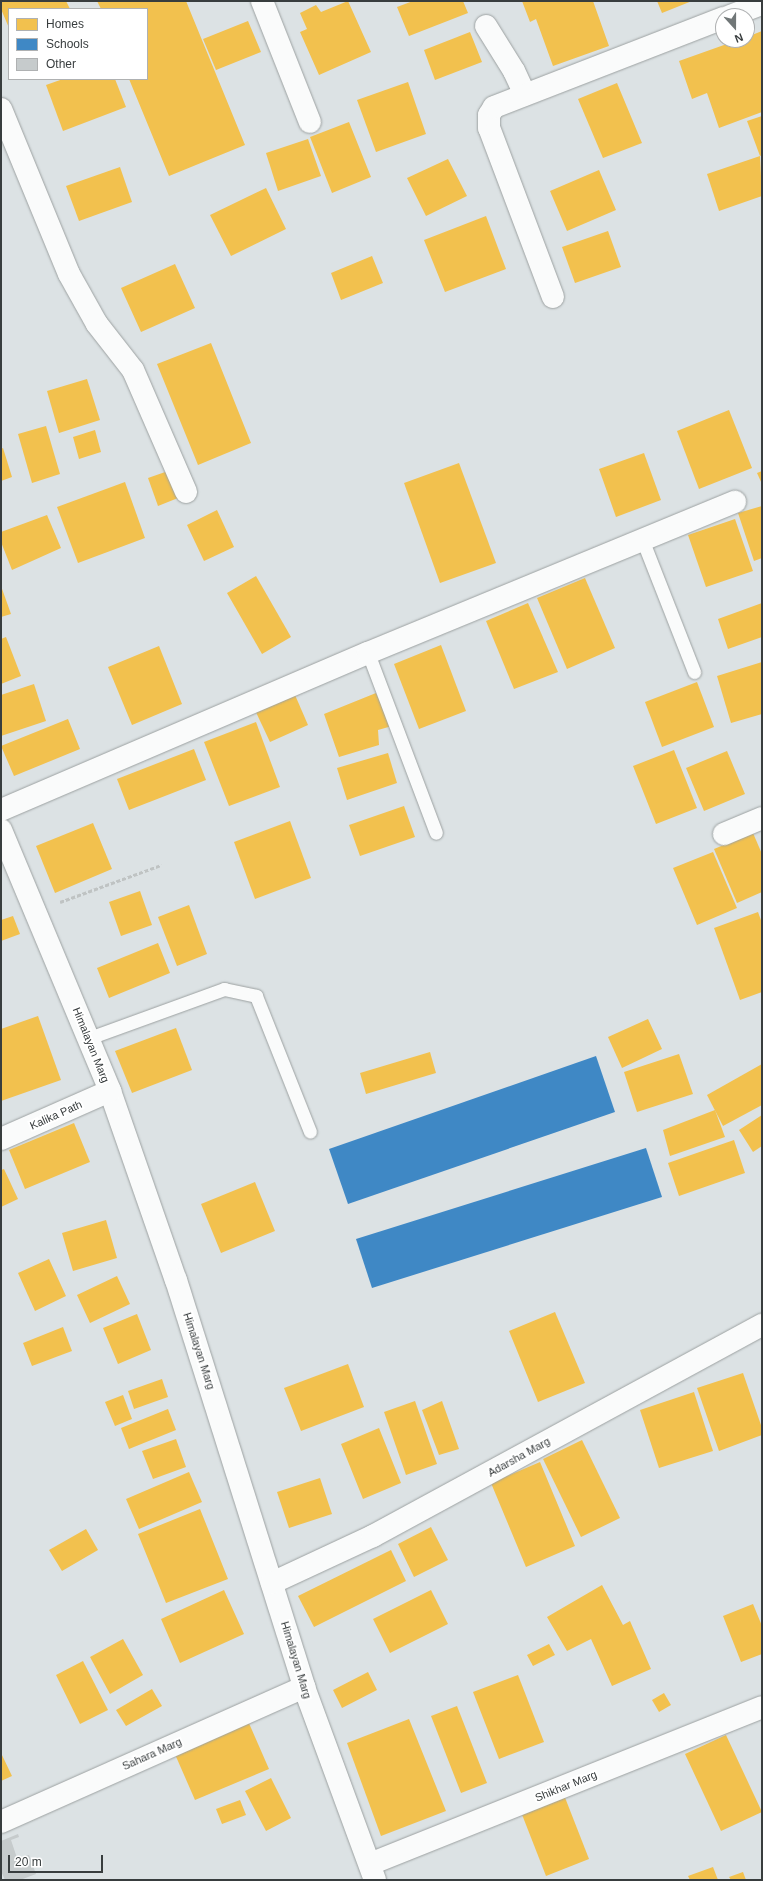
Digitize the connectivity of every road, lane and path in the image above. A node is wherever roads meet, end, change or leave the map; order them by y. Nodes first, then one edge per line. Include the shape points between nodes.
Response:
1 (262, 1) edge
2 (762, 4) edge
3 (751, 8) edge
4 (715, 21) edge
5 (486, 26) dead end
6 (525, 95) junction
7 (1, 109) edge
8 (310, 122) dead end
9 (553, 297) dead end
10 (186, 492) dead end
11 (735, 502) dead end
12 (642, 539) junction
13 (368, 653) junction
14 (694, 672) dead end
15 (1, 810) edge
16 (762, 818) edge
17 (1, 830) edge
18 (436, 833) dead end
19 (724, 834) dead end
20 (161, 865) dead end
21 (35, 911) junction
22 (89, 1038) junction
23 (110, 1091) junction
24 (310, 1132) dead end
25 (1, 1139) edge
26 (762, 1325) edge
27 (272, 1583) junction
28 (304, 1687) junction
29 (762, 1707) edge
30 (1, 1822) edge
31 (372, 1872) edge

1 - 8 street
2 - 3 street
4 - 6 street
5 - 6 street via 514,71
6 - 9 street via 494,106 489,115 489,128
7 - 10 street via 69,274 97,324 133,370
11 - 12 street
12 - 13 street
12 - 14 lane
13 - 15 street
13 - 18 lane
16 - 19 street
17 - 21 street, Himalayan Marg
20 - 21 path
21 - 22 street, Himalayan Marg
22 - 23 street, Himalayan Marg
22 - 24 lane via 224,989 256,996
23 - 25 street, Kalika Path
23 - 27 street, Himalayan Marg via 176,1280
26 - 27 street, Adarsha Marg via 373,1536
27 - 28 street, Himalayan Marg
28 - 30 street, Sahara Marg
28 - 31 street, Himalayan Marg
29 - 31 street, Shikhar Marg

